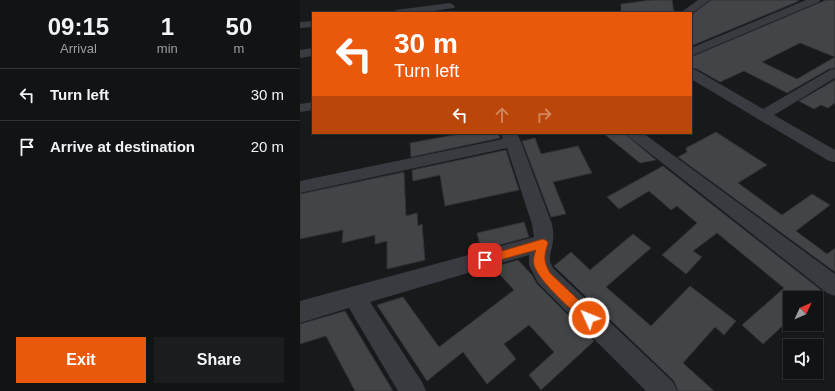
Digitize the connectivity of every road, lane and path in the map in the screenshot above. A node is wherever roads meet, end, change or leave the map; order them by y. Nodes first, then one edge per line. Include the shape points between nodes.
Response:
1 (705, 0) edge
2 (815, 0) edge
3 (448, 4) edge
4 (402, 12) edge
5 (687, 12) edge
6 (312, 24) edge
7 (300, 25) edge
8 (312, 52) edge
9 (692, 52) edge
10 (300, 54) edge
11 (835, 73) edge
12 (692, 74) edge
13 (312, 106) edge
14 (300, 108) edge
15 (763, 115) junction
16 (634, 134) edge
17 (511, 138) edge
18 (835, 157) edge
19 (300, 188) edge
20 (543, 243) junction
21 (835, 286) edge
22 (355, 297) junction
23 (300, 312) edge
24 (413, 391) edge
25 (664, 391) edge

1 - 5 street
2 - 9 street
3 - 4 street
6 - 7 street
8 - 10 street
11 - 15 street
12 - 15 street
13 - 14 street
15 - 18 street
16 - 21 street
17 - 19 street
17 - 20 street via 542,224
20 - 22 street
20 - 25 street via 539,264 546,276
22 - 23 street
22 - 24 street

